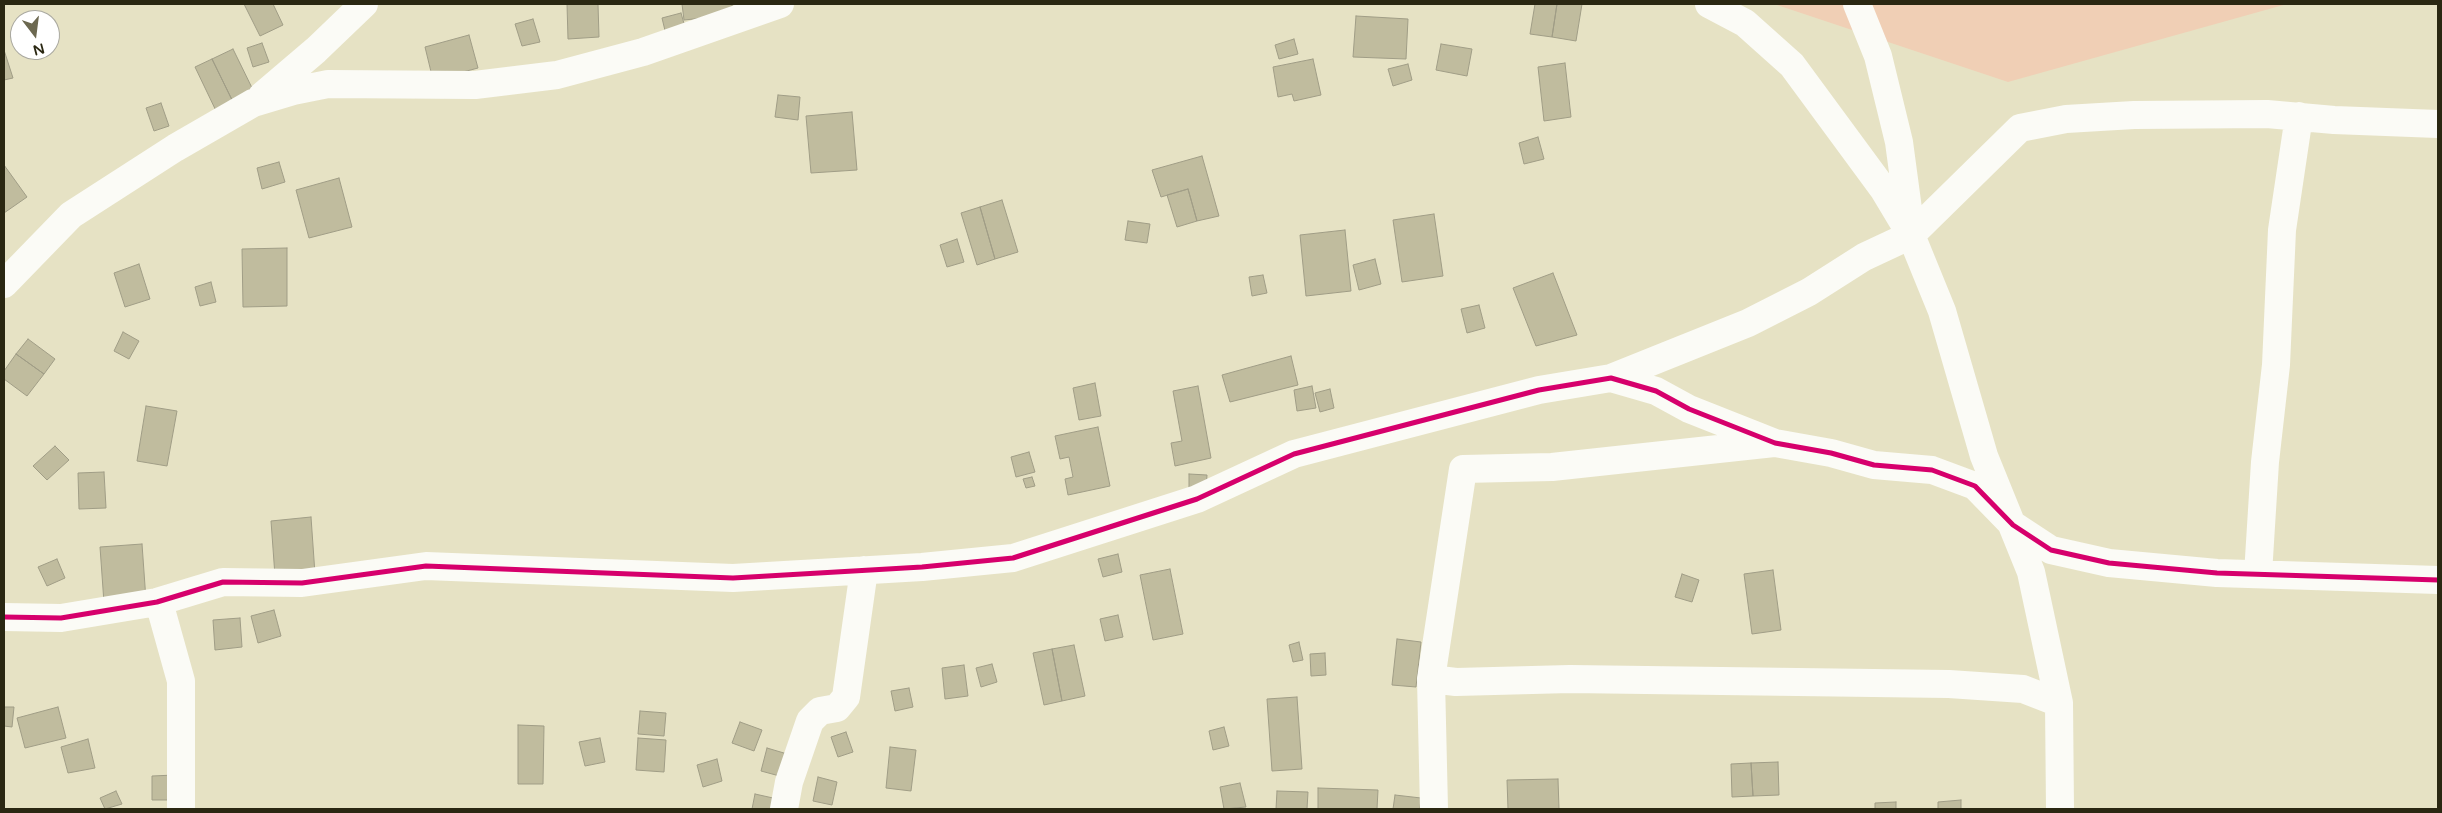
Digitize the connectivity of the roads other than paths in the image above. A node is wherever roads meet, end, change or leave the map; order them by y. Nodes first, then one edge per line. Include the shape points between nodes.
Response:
1 (364, 4) edge
2 (780, 4) edge
3 (1709, 4) edge
4 (1857, 4) edge
5 (253, 103) junction
6 (2299, 116) junction
7 (2438, 124) edge
8 (1911, 235) junction
9 (4, 284) edge
10 (1611, 378) junction
11 (1775, 443) junction
12 (2014, 525) junction
13 (864, 570) junction
14 (2258, 574) junction
15 (2438, 580) edge
16 (157, 602) junction
17 (4, 617) edge
18 (1431, 679) junction
19 (2059, 702) junction
20 (180, 809) edge
21 (784, 809) edge
22 (1434, 809) edge
23 (2060, 809) edge

1 - 5 street
2 - 5 street via 643,52 557,75 475,85 328,84
3 - 8 street via 1744,23 1792,65 1884,190
4 - 8 street via 1878,56 1899,142
5 - 9 street via 175,148 71,215
6 - 7 street
6 - 8 street via 2134,115 2066,119 2020,128
6 - 14 street via 2282,230 2276,365 2265,462
8 - 10 street via 1864,257 1809,292 1748,324
8 - 12 street via 1942,311 1984,456
10 - 11 street via 1656,391
10 - 13 street via 1539,390 1294,454 1197,499 1013,558
11 - 12 street via 1874,465 1932,470 1974,486
11 - 18 street via 1552,468 1462,469
12 - 14 street via 2051,550 2109,563
12 - 19 street via 2031,572
13 - 16 street via 733,578 426,566 302,583 222,582
13 - 21 street via 846,697 837,708 820,711 810,721 789,782
14 - 15 street
16 - 17 street via 61,618
16 - 20 street via 181,681
18 - 19 street via 1456,682 1570,679 1949,684 2023,689
18 - 22 street
19 - 23 street

